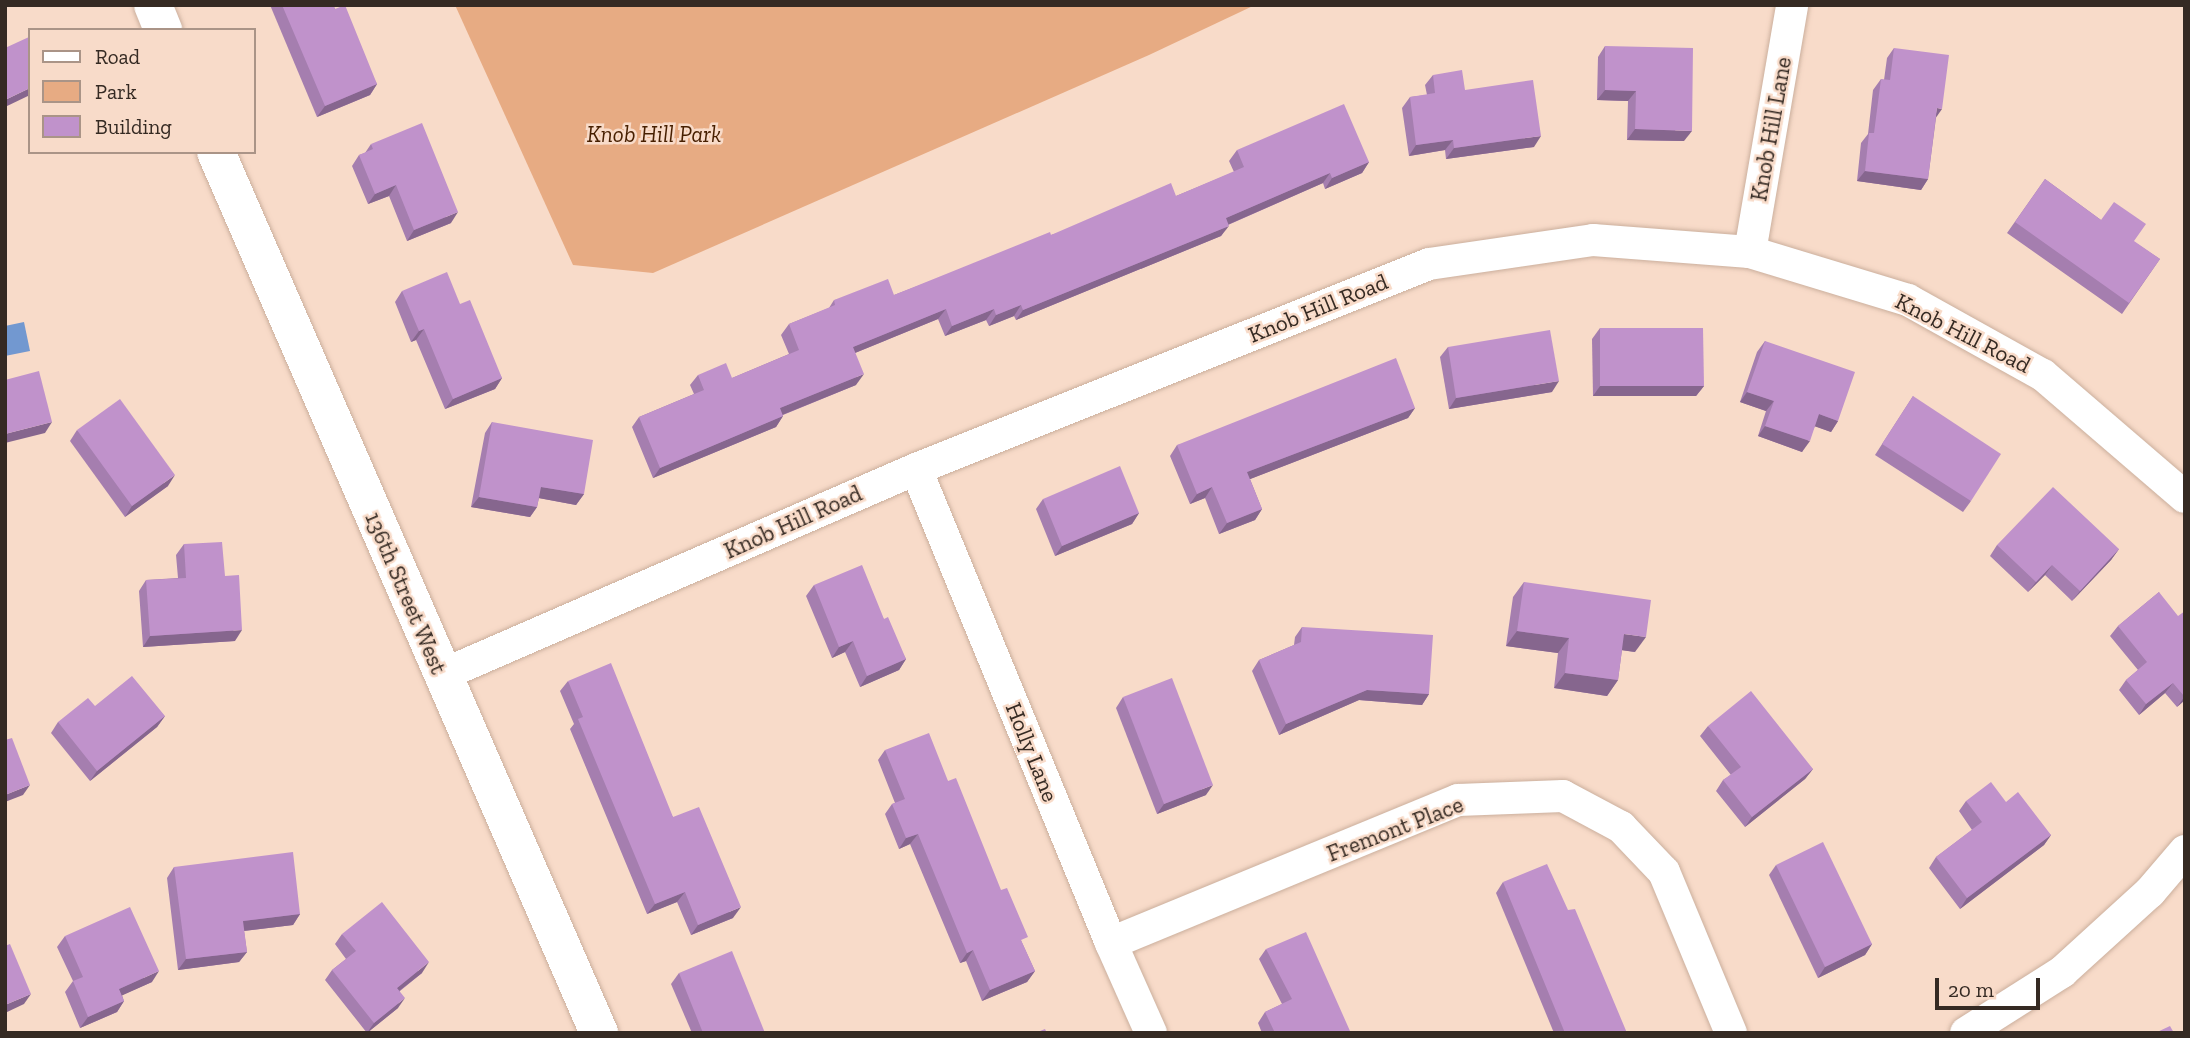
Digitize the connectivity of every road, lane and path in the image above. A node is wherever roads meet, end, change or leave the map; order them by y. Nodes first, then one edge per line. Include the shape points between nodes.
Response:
1 (153, 5) edge
2 (1792, 5) edge
3 (162, 28) edge
4 (217, 154) edge
5 (1750, 252) junction
6 (916, 469) junction
7 (2185, 497) edge
8 (442, 675) junction
9 (2185, 851) edge
10 (1111, 943) junction
11 (599, 1033) edge
12 (1151, 1033) edge
13 (1731, 1033) edge
14 (1966, 1033) edge

1 - 3 street
2 - 5 street, Knob Hill Lane
4 - 8 street, 136th Street West
5 - 6 street, Knob Hill Road via 1593,240 1429,264
5 - 7 street, Knob Hill Road via 1908,300 2043,375
6 - 8 street, Knob Hill Road
6 - 10 street, Holly Lane
8 - 11 street, 136th Street West
9 - 14 street via 2150,892 2062,972
10 - 12 street, Holly Lane
10 - 13 street, Fremont Place via 1458,800 1563,796 1621,827 1664,872

